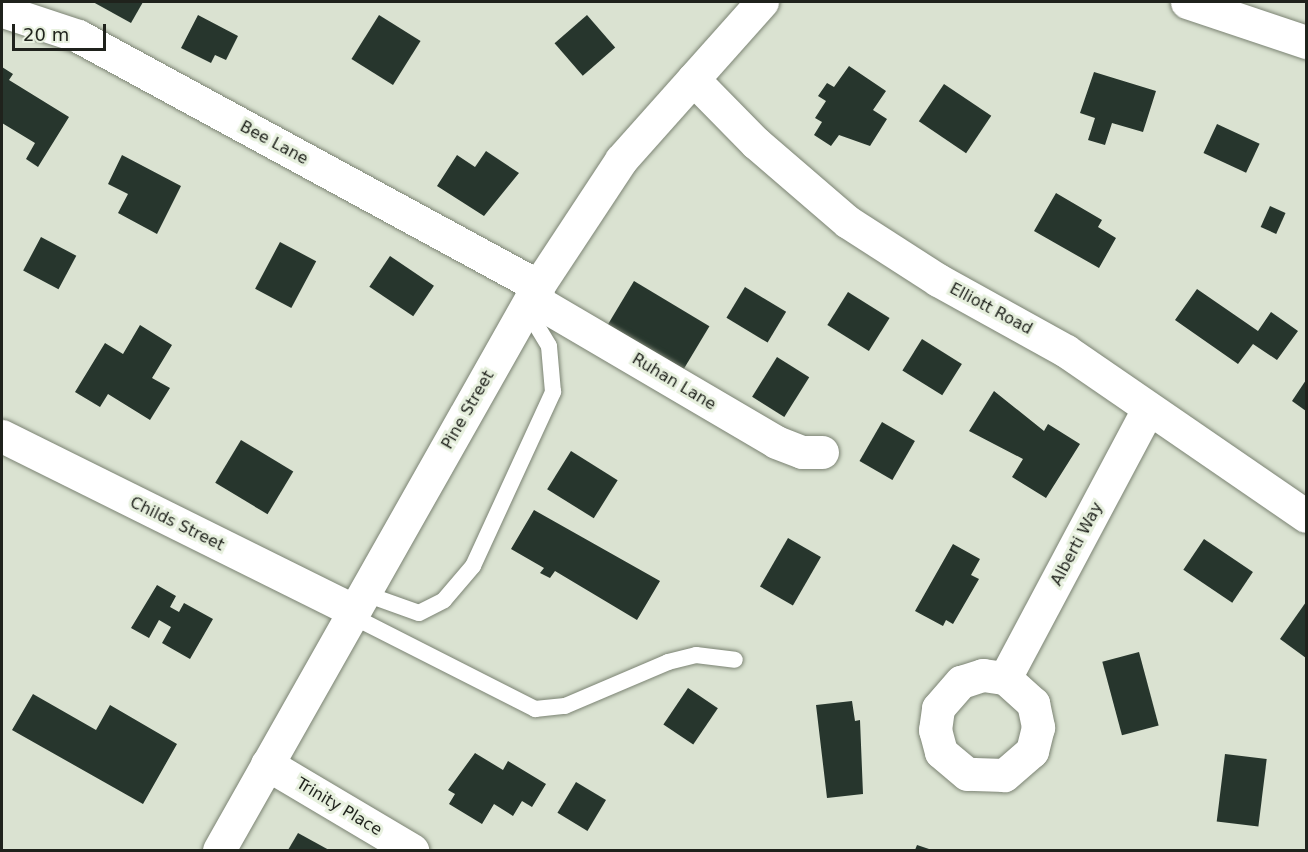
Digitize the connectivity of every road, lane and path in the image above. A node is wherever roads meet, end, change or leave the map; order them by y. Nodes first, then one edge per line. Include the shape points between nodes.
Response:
1 (762, 2) edge
2 (1187, 2) edge
3 (6, 12) dead end
4 (1306, 42) edge
5 (693, 79) junction
6 (532, 297) junction
7 (1148, 409) junction
8 (2, 436) edge
9 (822, 452) dead end
10 (1306, 516) edge
11 (356, 606) junction
12 (735, 660) dead end
13 (1005, 678) dead end
14 (267, 764) junction
15 (219, 850) edge
16 (412, 850) edge

1 - 5 street, Pine Street
2 - 4 street
3 - 6 street, Bee Lane via 78,36
5 - 6 street, Pine Street via 621,160
5 - 7 street, Elliott Road via 756,143 848,222 938,280 1066,351
6 - 9 street, Ruhan Lane via 776,442 802,452
6 - 11 street, Pine Street
6 - 11 lane via 549,346 553,392 473,566 444,600 418,613
7 - 10 street, Elliott Road
7 - 13 street, Alberti Way
8 - 11 street, Childs Street
11 - 12 lane via 535,709 565,706 668,662 696,655
11 - 14 street, Pine Street
14 - 15 street, Pine Street
14 - 16 street, Trinity Place

